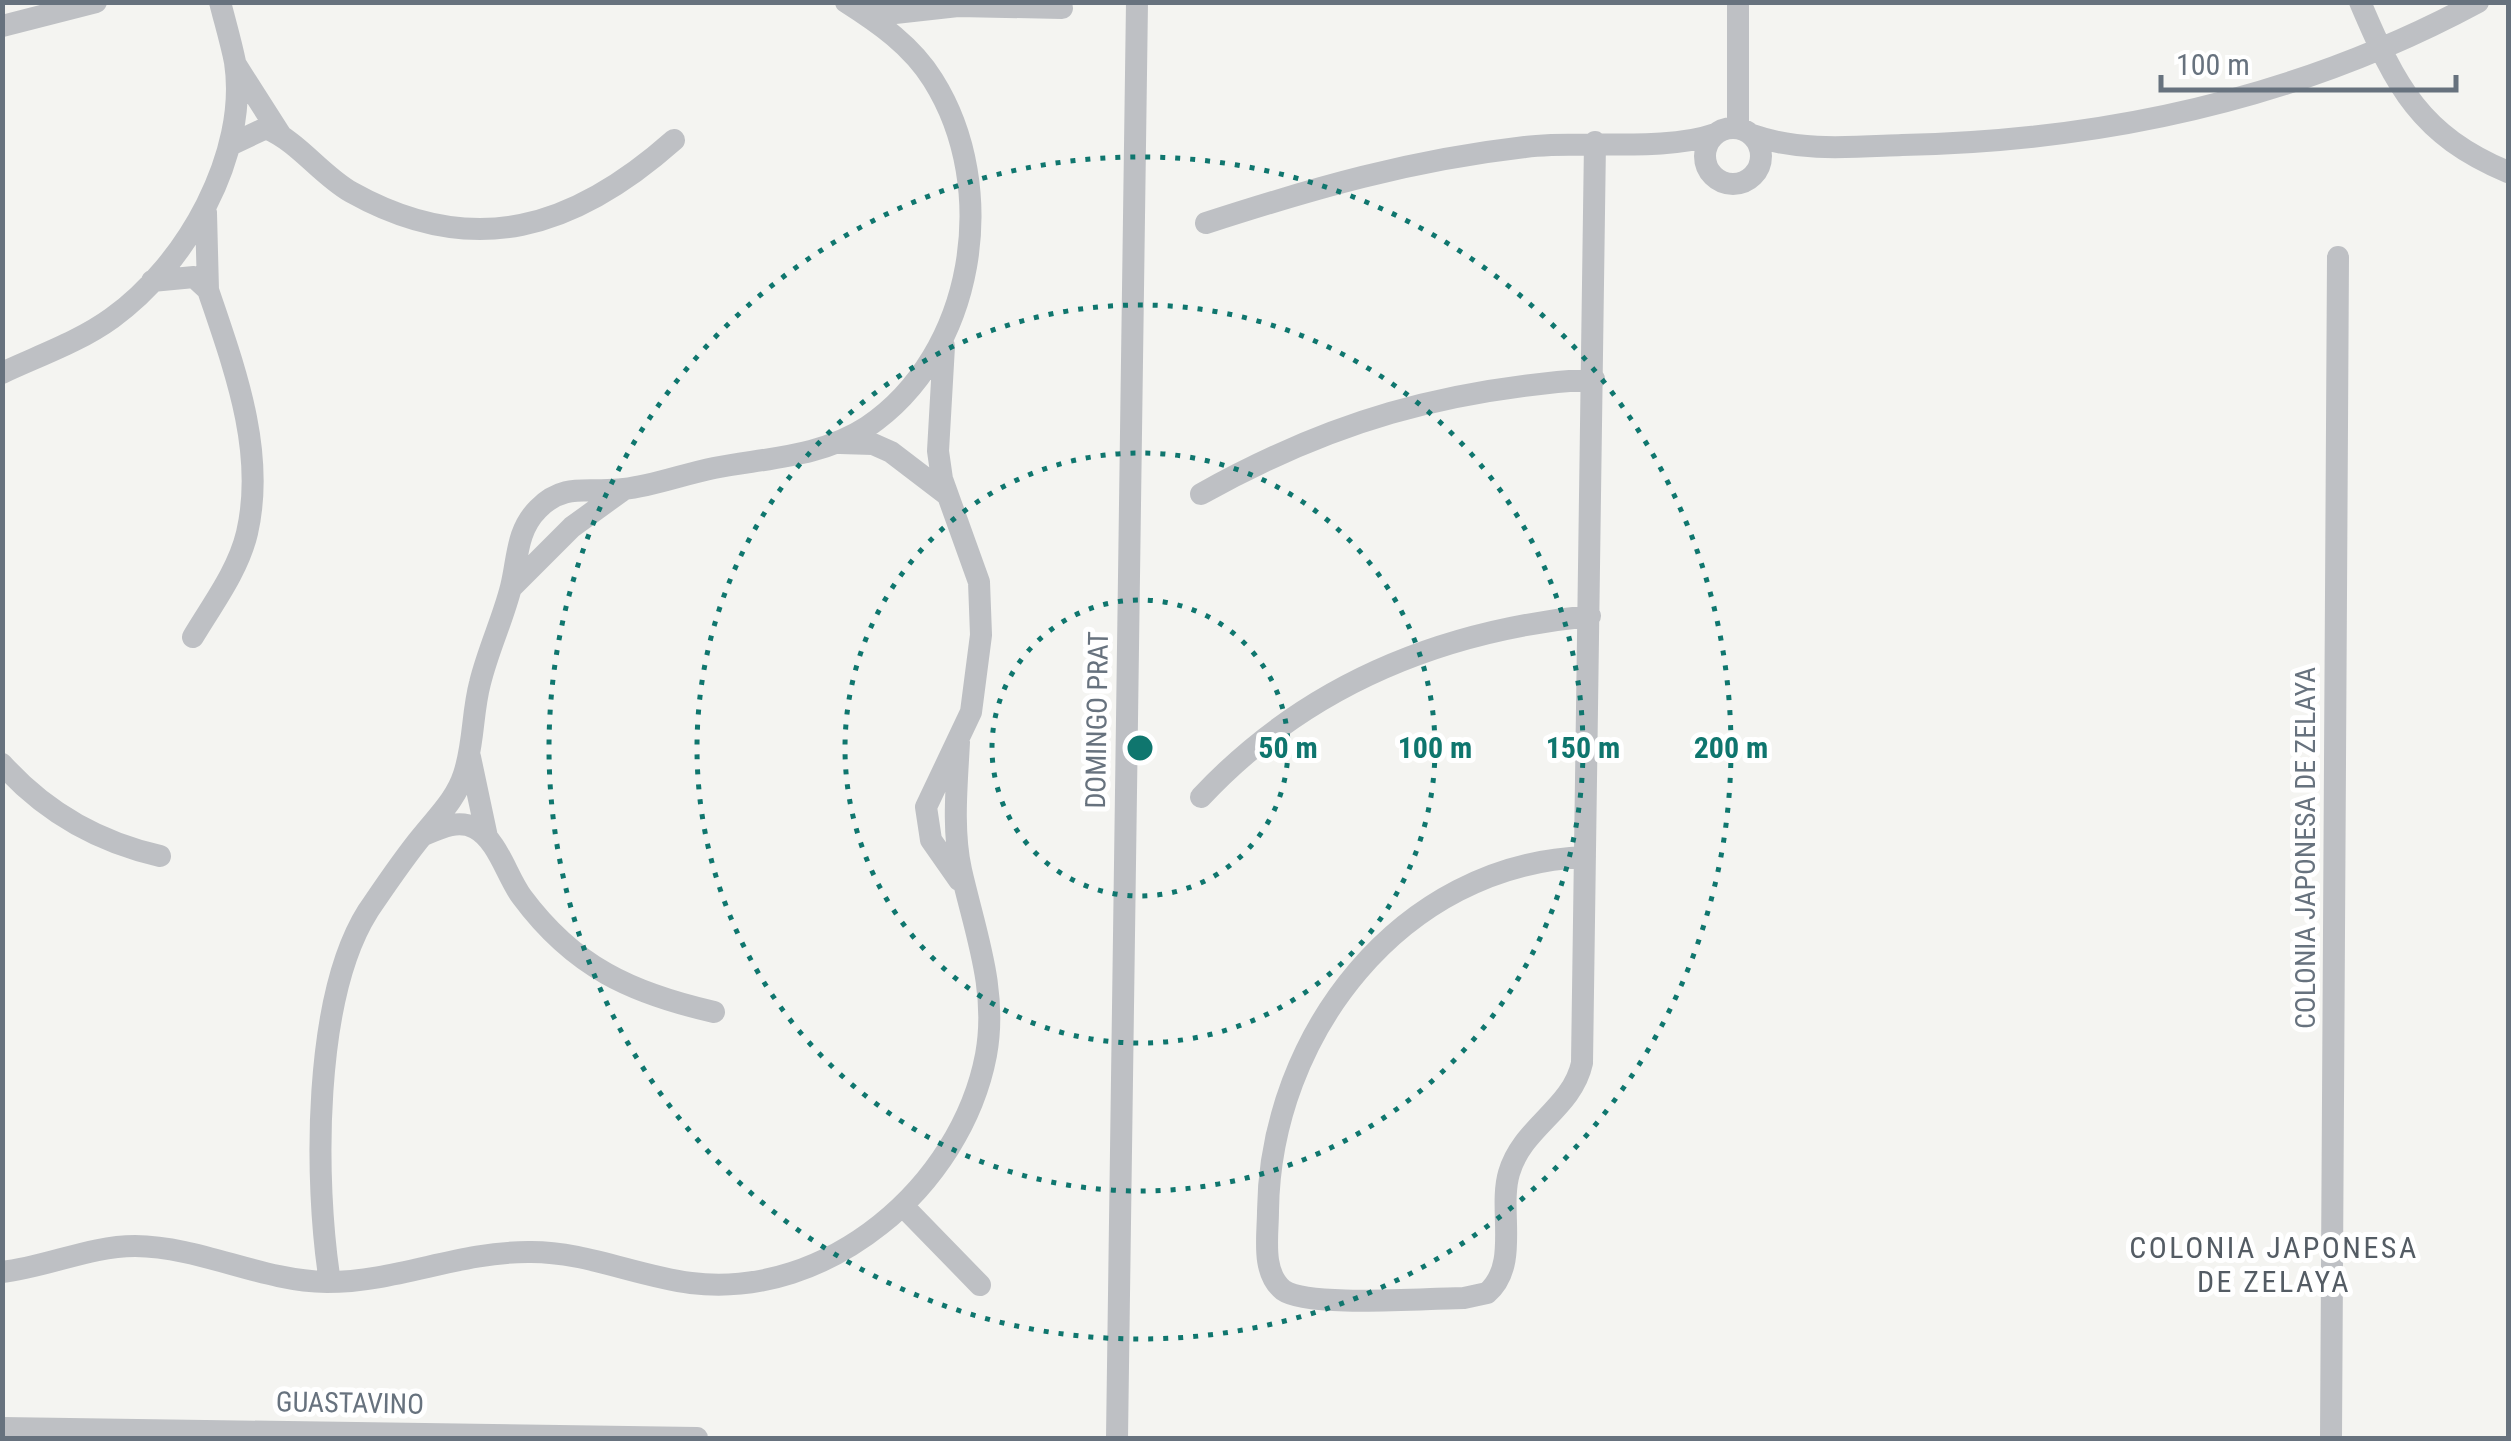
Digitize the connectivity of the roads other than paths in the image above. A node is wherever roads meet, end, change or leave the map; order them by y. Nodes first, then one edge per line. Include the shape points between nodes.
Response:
1 (96, 2) edge
2 (220, 2) edge
3 (846, 2) edge
4 (1136, 2) edge
5 (1738, 2) edge
6 (2360, 2) edge
7 (2478, 2) edge
8 (930, 8) junction
9 (1062, 8) dead end
10 (868, 16) junction
11 (2, 26) edge
12 (903, 43) junction
13 (2380, 50) junction
14 (235, 64) junction
15 (1735, 132) junction
16 (280, 134) junction
17 (674, 140) dead end
18 (1595, 142) junction
19 (1658, 142) junction
20 (230, 145) junction
21 (1803, 147) junction
22 (1756, 172) junction
23 (2508, 172) edge
24 (1714, 176) junction
25 (206, 213) junction
26 (1206, 224) dead end
27 (2338, 257) dead end
28 (152, 281) junction
29 (208, 290) junction
30 (945, 331) junction
31 (2, 372) edge
32 (1594, 379) junction
33 (906, 394) junction
34 (938, 413) junction
35 (880, 416) junction
36 (836, 443) junction
37 (938, 444) junction
38 (879, 446) junction
39 (905, 460) junction
40 (569, 490) junction
41 (623, 490) junction
42 (1202, 494) dead end
43 (949, 497) junction
44 (586, 516) junction
45 (522, 531) junction
46 (545, 552) junction
47 (511, 589) junction
48 (1590, 616) junction
49 (193, 637) dead end
50 (470, 754) junction
51 (2, 764) edge
52 (1201, 797) dead end
53 (421, 837) junction
54 (487, 837) junction
55 (160, 856) dead end
56 (1585, 856) junction
57 (714, 1012) dead end
58 (903, 1206) junction
59 (2, 1272) edge
60 (330, 1282) junction
61 (980, 1286) dead end
62 (2, 1428) edge
63 (697, 1438) edge
64 (1117, 1438) edge
65 (2331, 1438) edge

1 - 11 street
2 - 14 street
3 - 10 street
4 - 64 street, DOMINGO PRAT
5 - 15 street
6 - 13 street
7 - 13 street
8 - 9 street
8 - 10 street
8 - 12 street
10 - 12 street
12 - 30 street via 947,107 970,178 964,276
13 - 21 street via 2272,89 2123,126 1973,144
13 - 23 street via 2424,120 2476,159
14 - 16 street
14 - 20 street
15 - 19 street
15 - 21 street
15 - 22 street via 1760,148
15 - 24 street via 1705,155
16 - 17 street via 323,172 382,208 472,229 545,220 600,198
16 - 20 street via 266,128
18 - 19 street
18 - 26 street via 1402,164
18 - 32 street
19 - 24 street
20 - 25 street
21 - 22 street
22 - 24 street via 1737,184
25 - 28 street
25 - 29 street
27 - 65 street, COLONIA JAPONESA DE ZELAYA
28 - 29 street via 194,277
28 - 31 street via 112,319
29 - 49 street via 247,417 251,494 236,562
30 - 33 street via 931,364
30 - 34 street
32 - 42 street via 1480,392 1375,416 1290,446
32 - 48 street
33 - 34 street
33 - 35 street
34 - 37 street
35 - 36 street
35 - 38 street
36 - 38 street
36 - 41 street
37 - 39 street via 919,459
37 - 43 street
38 - 39 street
39 - 43 street
40 - 41 street
40 - 44 street
40 - 45 street via 553,494
41 - 44 street
43 - 58 street via 980,582 979,669 959,742 928,795 927,826 971,900 990,1006 985,1059 960,1129
44 - 46 street
45 - 46 street via 525,544
45 - 47 street
46 - 47 street
47 - 50 street via 481,676
48 - 52 street via 1452,640 1370,672 1269,732
48 - 56 street
50 - 53 street via 449,806
50 - 54 street
51 - 55 street via 45,806 108,842
53 - 54 street via 458,825
53 - 60 street via 351,939 331,1001 324,1160
54 - 57 street via 521,896 575,954 634,990
56 - 56 street via 1507,869 1453,894 1395,933 1326,1010 1294,1072 1273,1148 1269,1269 1285,1291 1314,1300 1464,1298 1495,1286 1512,1163 1524,1140 1574,1086 1582,1063
58 - 60 street via 855,1244 801,1268 748,1281 691,1283 534,1252 468,1256
58 - 61 street
59 - 60 street via 135,1246 192,1253 289,1280
62 - 63 street, GUASTAVINO

